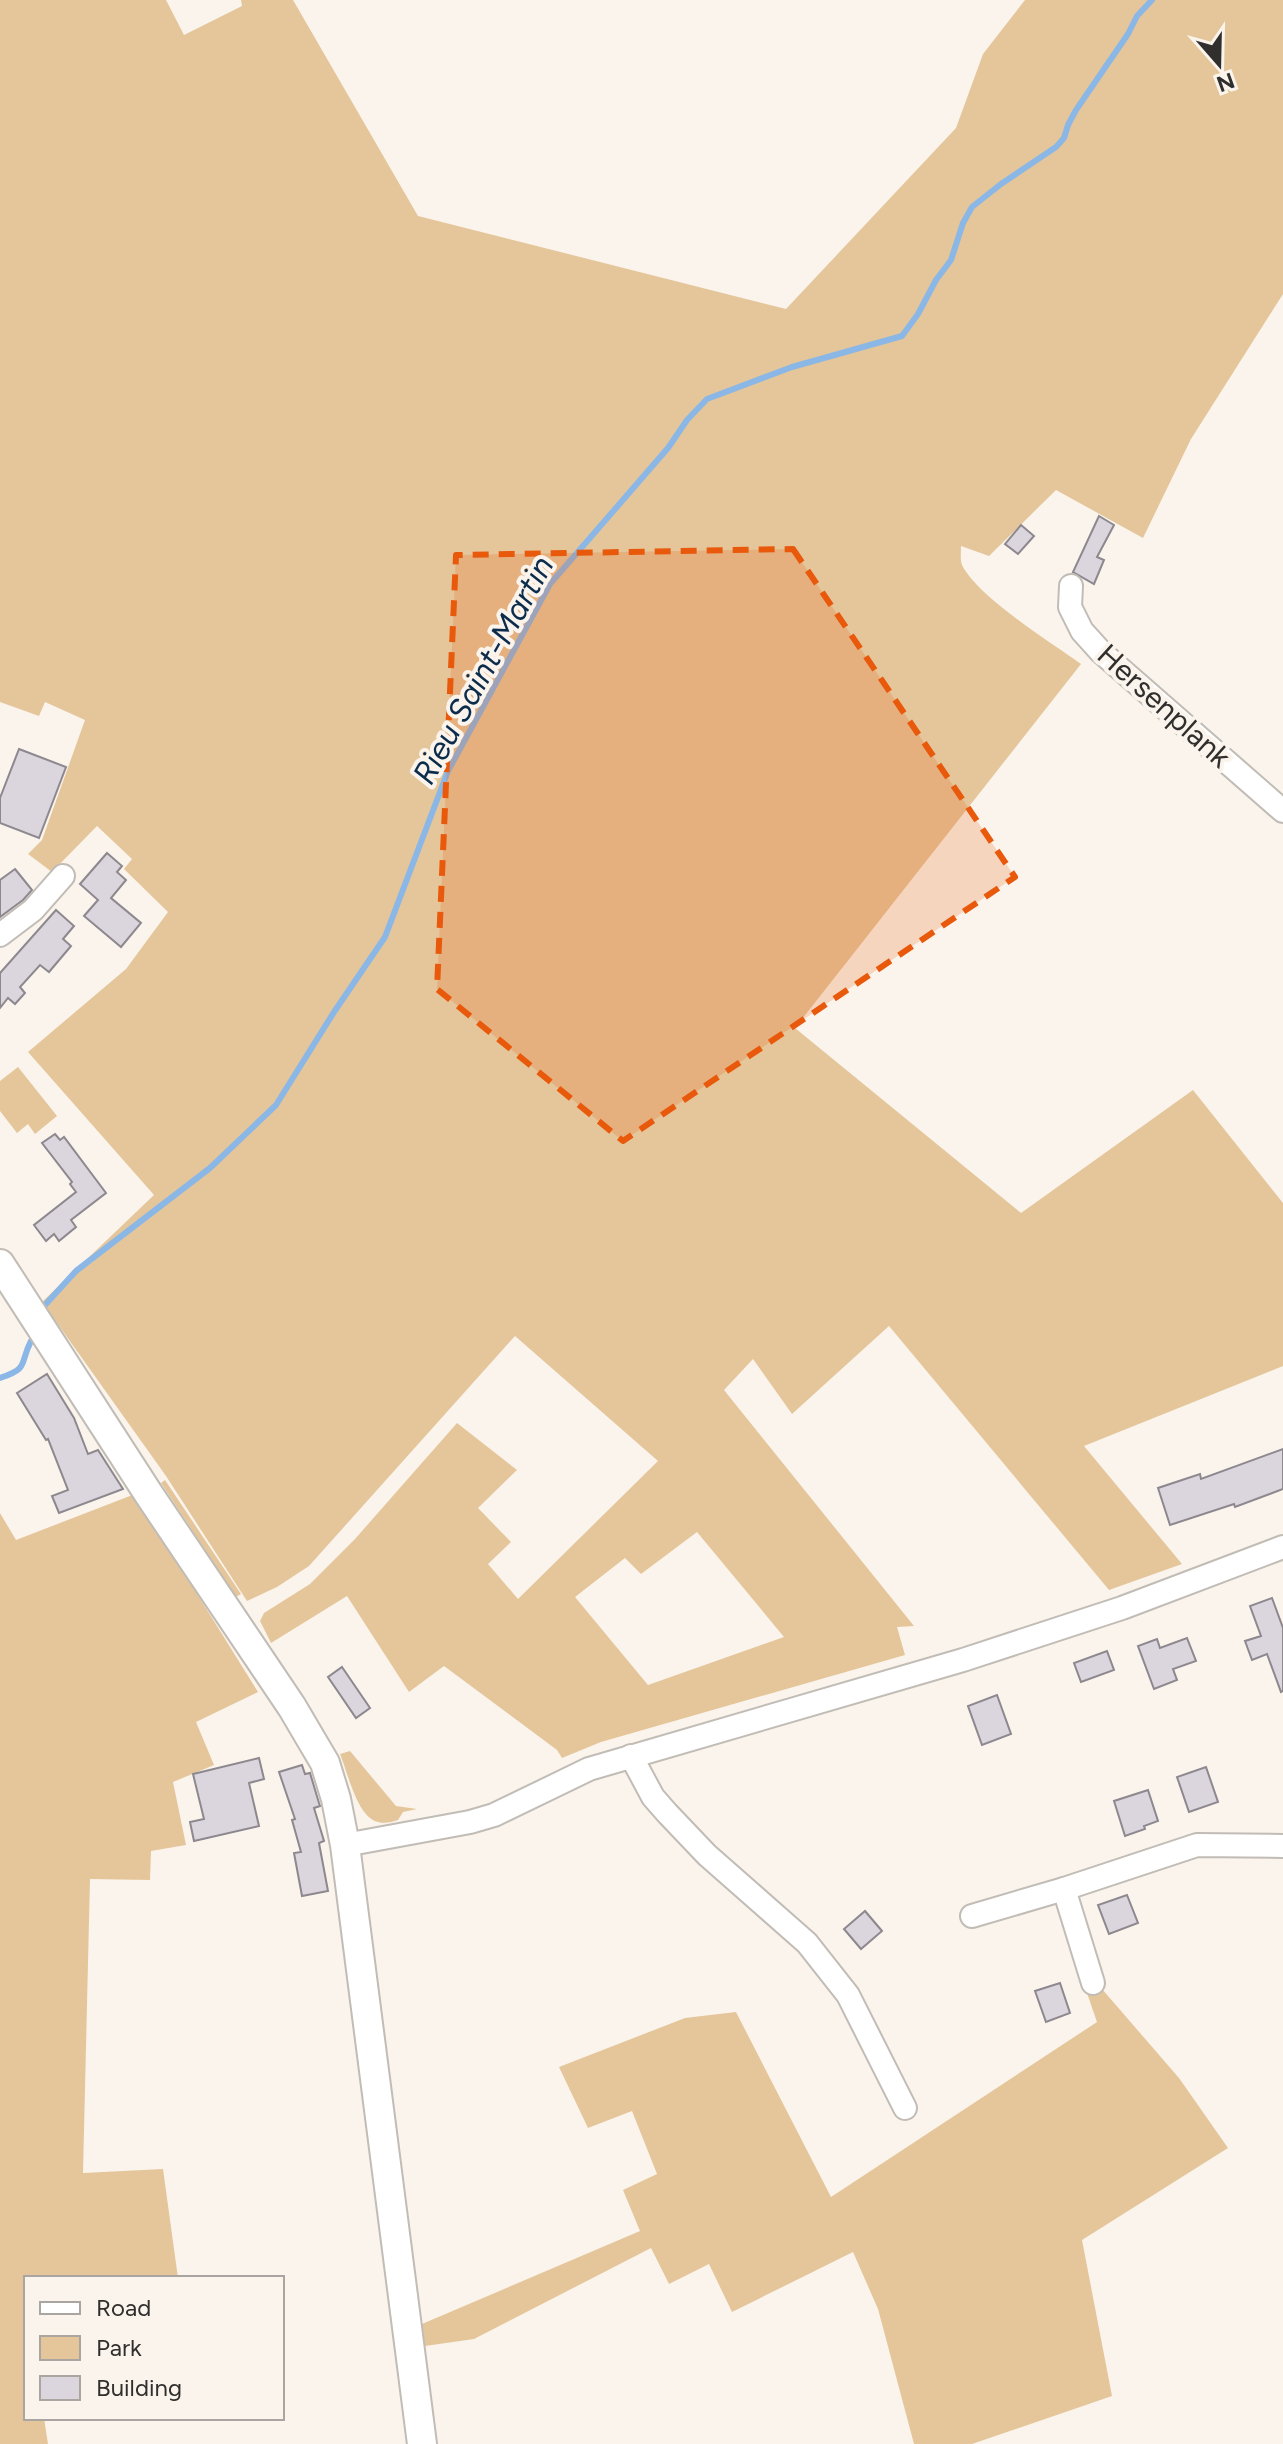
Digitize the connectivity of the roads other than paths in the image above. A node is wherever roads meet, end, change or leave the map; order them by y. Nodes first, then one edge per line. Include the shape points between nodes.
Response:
1 (1071, 586) dead end
2 (1283, 811) edge
3 (63, 876) dead end
4 (0, 935) edge
5 (0, 1264) edge
6 (1283, 1547) edge
7 (631, 1756) junction
8 (345, 1845) junction
9 (1283, 1846) edge
10 (1064, 1889) junction
11 (972, 1916) dead end
12 (1093, 1983) dead end
13 (905, 2108) dead end
14 (422, 2444) edge

1 - 2 street, Hersenplank via 1070,607 1101,652
3 - 4 street via 33,910
5 - 8 street via 325,1763
6 - 7 street via 963,1660
7 - 8 street via 589,1769 494,1815
7 - 13 street via 653,1797 683,1832 824,1964 848,1995
8 - 14 street
9 - 10 street via 1197,1845
10 - 11 street
10 - 12 street

